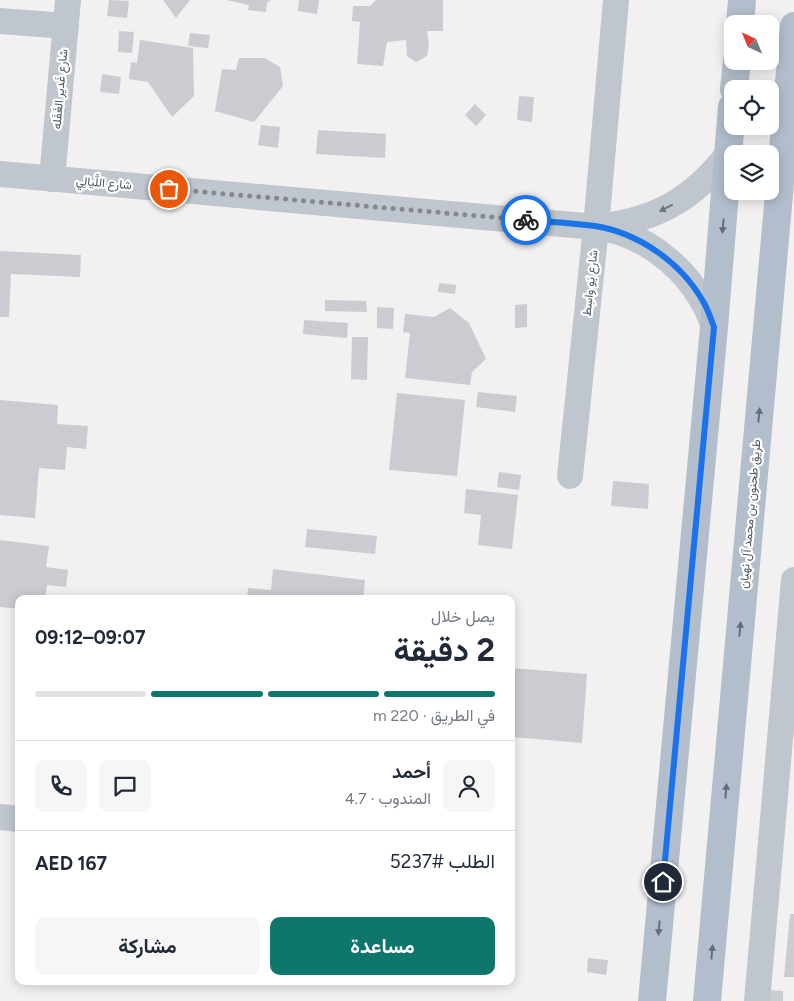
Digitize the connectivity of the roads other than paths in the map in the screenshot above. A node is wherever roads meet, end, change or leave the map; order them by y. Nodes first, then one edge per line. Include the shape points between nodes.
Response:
1 (68, 0) edge
2 (616, 0) edge
3 (742, 0) edge
4 (741, 15) edge
5 (0, 21) edge
6 (66, 26) junction
7 (794, 39) edge
8 (791, 95) edge
9 (724, 159) edge
10 (0, 174) edge
11 (52, 178) junction
12 (724, 200) edge
13 (596, 226) junction
14 (714, 327) junction
15 (570, 476) dead end
16 (794, 580) edge
17 (0, 817) edge
18 (15, 819) edge
19 (652, 1001) edge
20 (707, 1001) edge
21 (757, 1001) edge

1 - 6 street, شارع غَدير الغَفَله
2 - 13 street, شارع يَو واسِط
3 - 4 main road
5 - 6 street
6 - 11 street, شارع غَدير الغَفَله
7 - 8 main road, طريق طحنون بن محمد آل نهيان
20 -> 8 main road, طريق طحنون بن محمد آل نهيان
9 -> 13 street, شارع اللَّيالِي via 698,187 667,208 640,219
10 - 11 street, شارع اللَّيالِي
11 - 13 street, شارع اللَّيالِي
12 -> 14 main road
13 - 14 street, شارع اللَّيالِي via 623,233 669,260 704,302
13 - 15 street, شارع يَو واسِط
14 -> 19 main road
16 - 21 street
17 - 18 street

